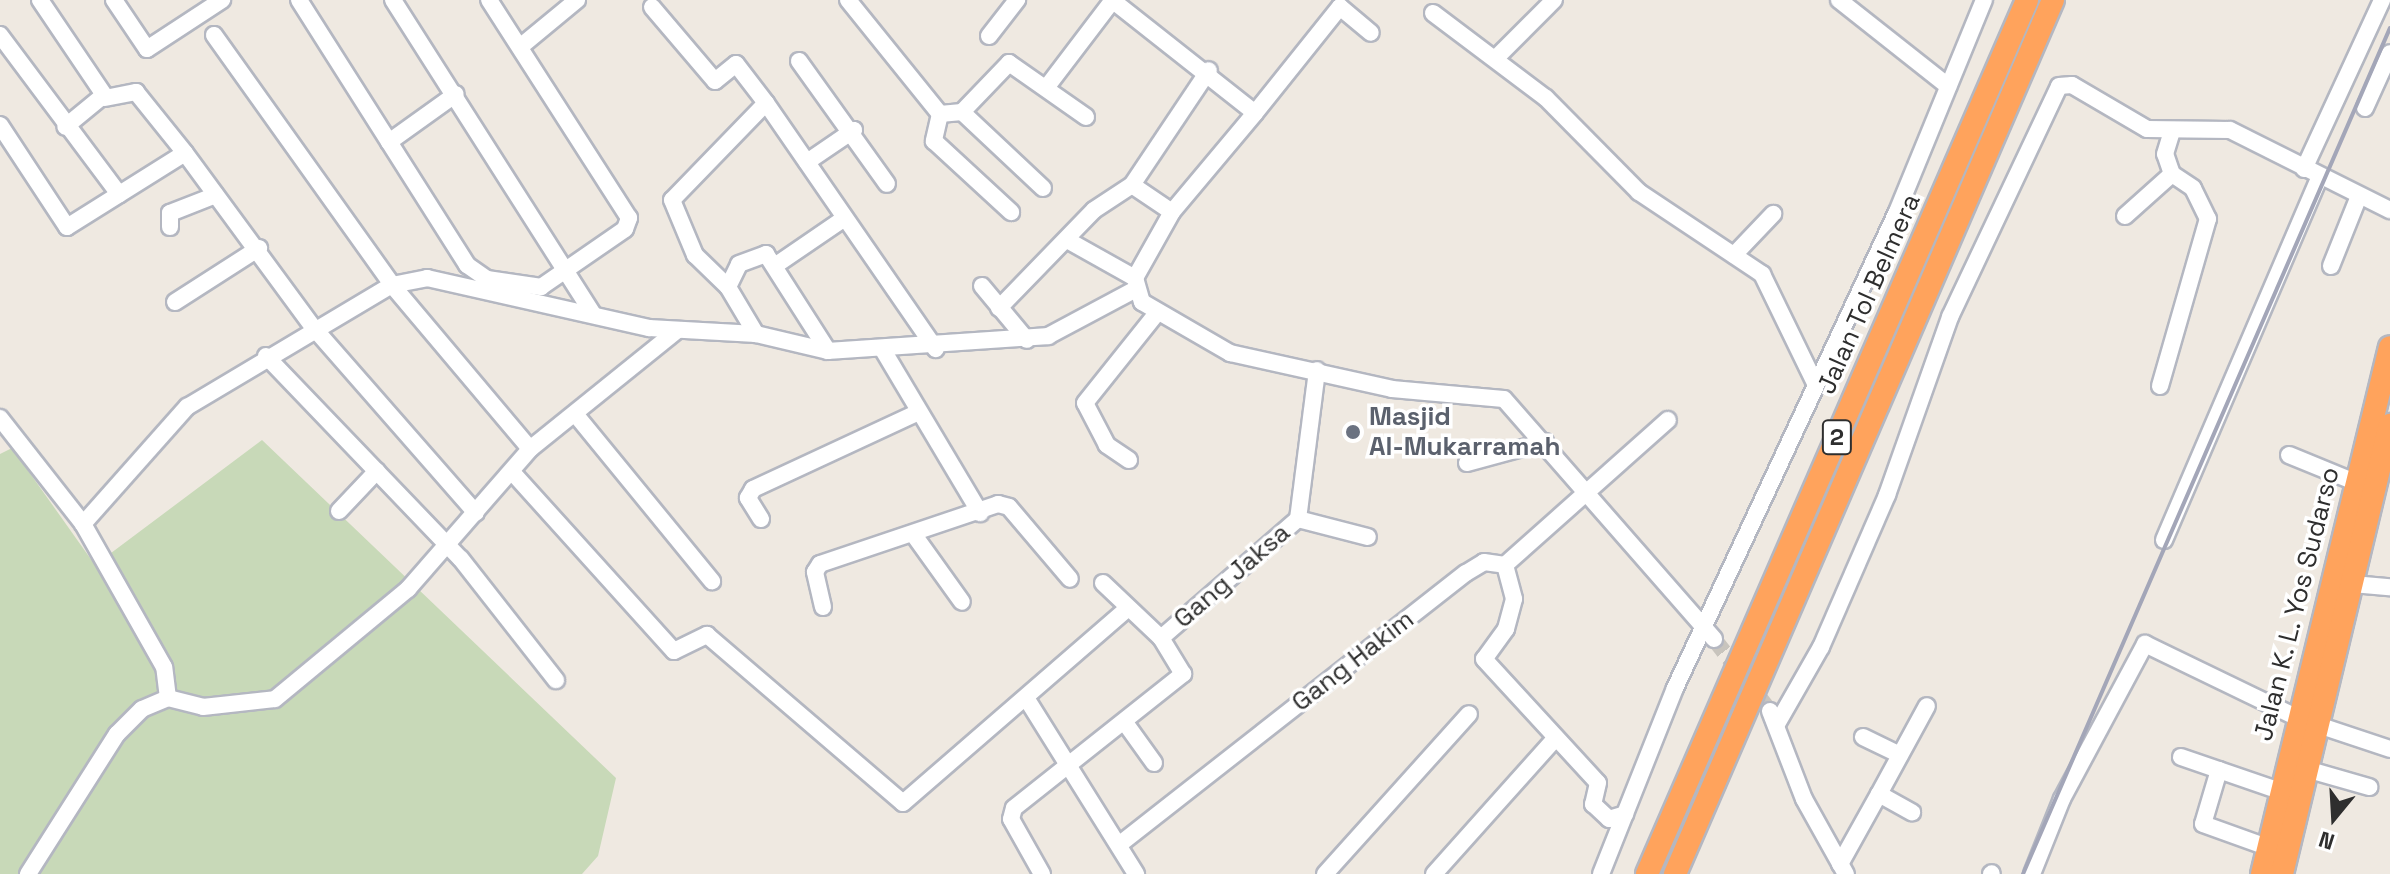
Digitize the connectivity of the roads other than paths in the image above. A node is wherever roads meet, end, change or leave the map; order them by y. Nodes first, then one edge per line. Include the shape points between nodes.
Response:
1 (40, 0) edge
2 (114, 0) edge
3 (299, 0) edge
4 (393, 0) edge
5 (489, 0) edge
6 (577, 0) edge
7 (848, 0) edge
8 (1017, 0) edge
9 (1113, 0) edge
10 (1554, 0) edge
11 (1839, 0) edge
12 (1984, 0) edge
13 (2027, 0) edge
14 (2053, 0) edge
15 (2382, 0) edge
16 (215, 2) edge
17 (652, 7) dead end
18 (1433, 13) dead end
19 (1371, 33) dead end
20 (0, 35) edge
21 (214, 35) dead end
22 (989, 36) dead end
23 (520, 47) junction
24 (2390, 53) edge
25 (1498, 56) junction
26 (799, 61) dead end
27 (1209, 70) junction
28 (1948, 86) junction
29 (1046, 88) junction
30 (456, 94) junction
31 (105, 98) junction
32 (766, 103) junction
33 (2365, 108) dead end
34 (962, 112) junction
35 (1255, 113) junction
36 (940, 114) junction
37 (1086, 117) dead end
38 (0, 125) edge
39 (65, 127) junction
40 (854, 130) junction
41 (2171, 134) junction
42 (389, 142) junction
43 (185, 153) junction
44 (807, 162) junction
45 (2304, 169) junction
46 (2172, 174) junction
47 (2319, 178) junction
48 (887, 184) dead end
49 (1132, 185) junction
50 (1043, 188) dead end
51 (119, 194) junction
52 (216, 195) junction
53 (2359, 196) junction
54 (2390, 210) edge
55 (1011, 212) dead end
56 (1172, 212) junction
57 (1773, 214) dead end
58 (2125, 216) dead end
59 (845, 218) junction
60 (170, 227) dead end
61 (1067, 240) junction
62 (259, 248) junction
63 (1734, 255) junction
64 (776, 265) junction
65 (2331, 266) dead end
66 (570, 270) junction
67 (1136, 284) junction
68 (392, 285) junction
69 (982, 286) dead end
70 (728, 287) junction
71 (175, 302) dead end
72 (999, 308) junction
73 (593, 314) junction
74 (1156, 314) junction
75 (313, 327) junction
76 (676, 331) junction
77 (756, 334) junction
78 (1027, 340) junction
79 (2390, 347) edge
80 (936, 349) junction
81 (883, 350) junction
82 (828, 351) junction
83 (266, 356) junction
84 (1317, 370) junction
85 (1814, 381) junction
86 (2160, 386) dead end
87 (917, 413) junction
88 (576, 415) junction
89 (0, 418) edge
90 (1668, 420) dead end
91 (2390, 425) edge
92 (1545, 442) junction
93 (530, 449) junction
94 (2289, 455) dead end
95 (1129, 460) dead end
96 (1467, 463) dead end
97 (377, 471) junction
98 (513, 473) junction
99 (2355, 482) junction
100 (1584, 489) junction
101 (339, 511) dead end
102 (476, 513) junction
103 (980, 513) junction
104 (761, 519) dead end
105 (1298, 519) junction
106 (83, 524) junction
107 (914, 535) junction
108 (1368, 537) dead end
109 (2164, 540) dead end
110 (448, 548) junction
111 (1505, 565) junction
112 (1070, 579) dead end
113 (712, 581) dead end
114 (1103, 583) dead end
115 (2352, 584) junction
116 (2390, 587) edge
117 (962, 602) dead end
118 (823, 607) dead end
119 (1128, 608) junction
120 (1702, 626) junction
121 (1161, 638) junction
122 (1714, 639) tunnel mouth
123 (556, 680) dead end
124 (168, 698) junction
125 (1028, 701) junction
126 (1927, 706) dead end
127 (1469, 714) dead end
128 (2308, 721) junction
129 (1126, 724) junction
130 (1863, 737) dead end
131 (1553, 741) junction
132 (2390, 749) edge
133 (1900, 755) junction
134 (2181, 757) dead end
135 (1154, 763) dead end
136 (1074, 766) junction
137 (2306, 769) junction
138 (2219, 770) junction
139 (2369, 787) dead end
140 (2280, 791) junction
141 (1879, 794) junction
142 (1912, 812) dead end
143 (1625, 814) junction
144 (1120, 844) junction
145 (2267, 847) junction
146 (1843, 869) edge
147 (28, 874) edge
148 (1042, 874) edge
149 (1136, 874) edge
150 (1325, 874) edge
151 (1434, 874) edge
152 (1601, 874) edge
153 (1647, 874) edge
154 (1675, 874) edge
155 (2032, 874) edge
156 (2262, 874) edge
157 (2282, 874) edge

1 - 31 street
2 - 16 street via 147,49
3 - 42 street
4 - 30 street
5 - 23 street
6 - 23 street
7 - 36 street
8 - 22 street
9 - 27 street
9 - 29 street
10 - 25 street
11 - 28 street
12 - 28 street
13 - 153 highway, Jalan Tol Belmera / 2
14 - 154 highway, Jalan Tol Belmera / 2
15 - 45 street
17 - 32 street via 715,81 736,64
18 - 25 street
19 - 35 street via 1340,7
20 - 39 street
21 - 68 street
23 - 66 street via 629,218
24 - 33 street
25 - 63 street via 1639,192
26 - 40 street
27 - 35 street
27 - 49 street
28 - 85 street
29 - 34 street via 1004,64
29 - 37 street
30 - 42 street
30 - 66 street
31 - 39 street
31 - 43 street via 136,92
32 - 44 street
32 - 70 street via 672,200 695,255
34 - 36 street
34 - 50 street
35 - 56 street
36 - 55 street via 934,141
38 - 51 street via 61,224 72,226
39 - 51 street
40 - 44 street
40 - 48 street
41 - 45 street via 2230,130
41 - 46 street via 2165,154
41 - 146 street via 2147,129 2072,85 2059,86 1950,317 1887,495 1821,647 1774,718 1804,799
42 - 66 street via 474,272 534,288
43 - 51 street
43 - 52 street
44 - 59 street
45 - 47 street
46 - 58 street
46 - 86 street via 2193,188 2208,219
47 - 53 street
47 - 109 street
49 - 56 street
49 - 61 street
52 - 60 street via 170,213
52 - 62 street
53 - 54 street
53 - 65 street
56 - 67 street
57 - 63 street
59 - 64 street
59 - 80 street
61 - 67 street
61 - 72 street
62 - 71 street
62 - 75 street
63 - 85 street via 1776,291
64 - 70 street via 760,252 734,268
64 - 82 street
66 - 73 street
67 - 74 street
67 - 78 street via 1067,329
68 - 73 street via 427,278
68 - 75 street
68 - 93 street
69 - 72 street
70 - 77 street
72 - 78 street
73 - 76 street
74 - 84 street via 1215,349
74 - 95 street via 1085,403 1107,445
75 - 83 street
75 - 102 street
76 - 77 street
76 - 88 street
77 - 82 street
78 - 80 street
79 - 99 highway, Jalan K. L. Yos Sudarso
80 - 81 street
81 - 82 street
81 - 87 street
83 - 97 street
83 - 106 street via 187,407
84 - 92 street via 1392,389 1490,394
84 - 105 street, Gang Jaksa
85 - 120 street
87 - 103 street
87 - 104 street via 753,489 748,498
88 - 93 street
88 - 113 street
89 - 106 street
90 - 100 street
91 - 115 highway, Jalan K. L. Yos Sudarso
92 - 96 street
92 - 100 street
93 - 98 street
94 - 99 street
97 - 101 street
97 - 110 street
98 - 102 street
98 - 125 street via 674,651 707,635 896,800 909,800
99 - 128 highway, Jalan K. L. Yos Sudarso
100 - 111 street
100 - 120 street
102 - 110 street
103 - 107 street
103 - 112 street via 1009,507
105 - 108 street
105 - 121 street, Gang Jaksa
106 - 124 street via 164,667
107 - 117 street
107 - 118 street via 816,566
110 - 123 street
110 - 124 street via 275,699 203,707
111 - 131 street via 1514,599 1506,629 1484,659
111 - 144 street, Gang Hakim via 1484,562 1466,573
114 - 119 street
115 - 116 street
115 - 128 highway, Jalan K. L. Yos Sudarso
119 - 121 street
119 - 125 street
120 - 122 street
120 - 143 street
121 - 129 street via 1183,674
124 - 147 street via 142,709 117,734
125 - 136 street
126 - 133 street
127 - 150 street
128 - 132 street
128 - 137 highway, Jalan K. L. Yos Sudarso
128 - 140 highway, Jalan K. L. Yos Sudarso
128 - 155 street via 2145,644 2062,799
129 - 135 street
129 - 136 street
130 - 133 street
131 - 143 street via 1598,783 1593,804 1609,819
131 - 151 street
133 - 141 street
134 - 138 street
136 - 144 street
136 - 148 street via 1010,813
137 - 139 street
137 - 157 highway, Jalan K. L. Yos Sudarso
138 - 140 street
138 - 145 street via 2203,824
140 - 145 highway, Jalan K. L. Yos Sudarso
141 - 142 street
141 - 146 street
143 - 152 street
144 - 149 street
145 - 156 highway, Jalan K. L. Yos Sudarso

